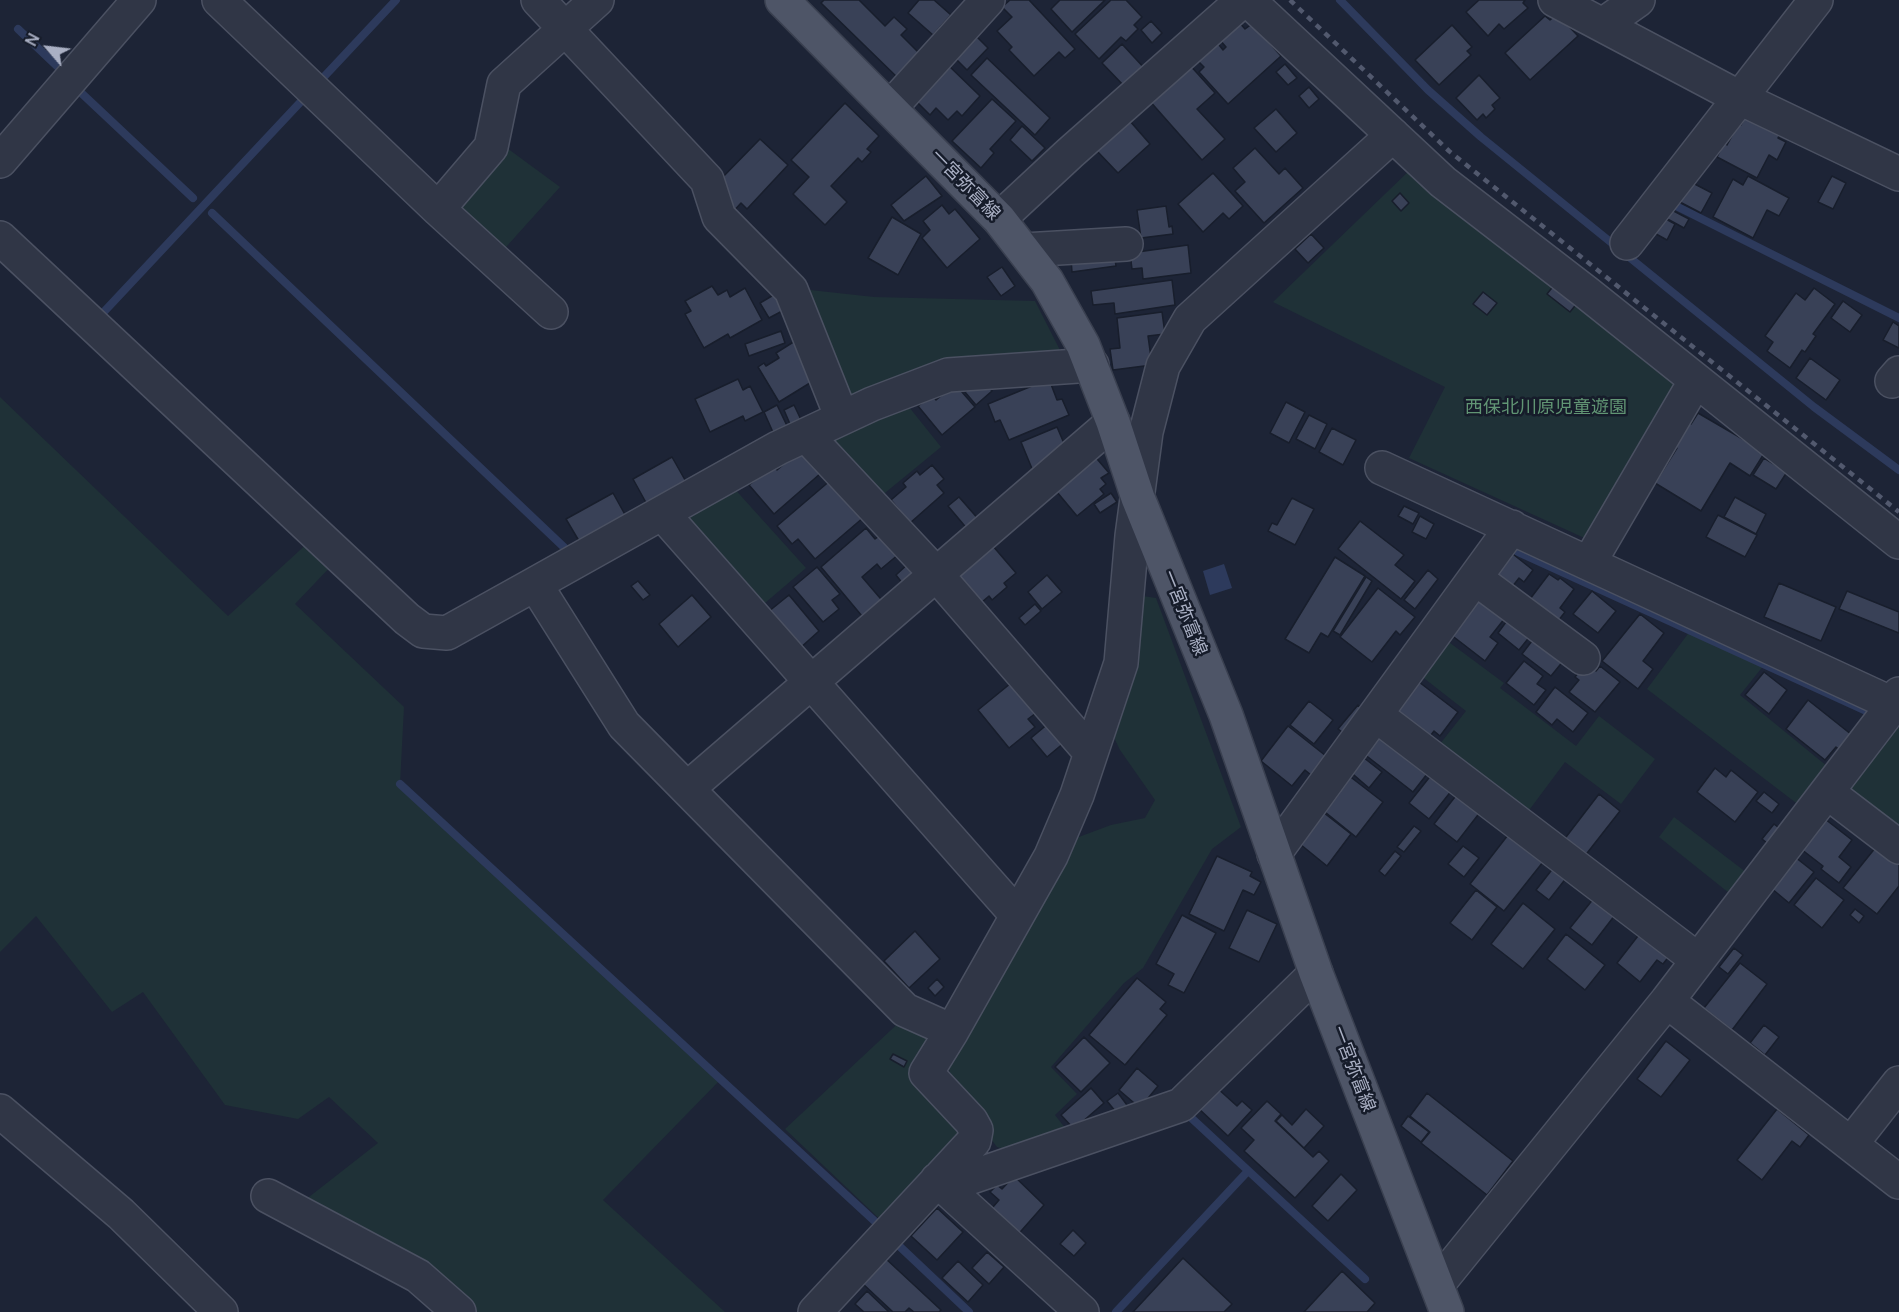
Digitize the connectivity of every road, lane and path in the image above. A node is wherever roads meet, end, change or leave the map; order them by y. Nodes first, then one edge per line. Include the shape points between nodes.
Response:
1 (139, 0) edge
2 (219, 0) edge
3 (538, 0) edge
4 (597, 0) edge
5 (782, 0) edge
6 (988, 0) edge
7 (1243, 0) edge
8 (1248, 0) edge
9 (1556, 0) edge
10 (1638, 0) edge
11 (1816, 0) edge
12 (1604, 24) junction
13 (565, 29) junction
14 (1740, 98) junction
15 (890, 108) junction
16 (1393, 135) junction
17 (0, 161) edge
18 (1899, 174) edge
19 (438, 209) junction
20 (999, 219) junction
21 (0, 238) edge
22 (1627, 243) dead end
23 (1126, 244) dead end
24 (1024, 250) junction
25 (551, 312) dead end
26 (1092, 365) junction
27 (1696, 380) junction
28 (842, 418) junction
29 (1113, 422) junction
30 (806, 435) junction
31 (1382, 468) dead end
32 (1138, 498) junction
33 (662, 513) junction
34 (1512, 528) junction
35 (1899, 542) edge
36 (1589, 563) junction
37 (936, 574) junction
38 (1475, 578) junction
39 (535, 584) junction
40 (1582, 658) dead end
41 (810, 682) junction
42 (1897, 702) edge
43 (1376, 714) junction
44 (1091, 753) junction
45 (687, 789) junction
46 (1827, 792) junction
47 (1899, 847) edge
48 (1274, 854) junction
49 (1017, 915) junction
50 (1698, 960) junction
51 (1316, 973) junction
52 (1667, 1001) junction
53 (952, 1031) junction
54 (1899, 1083) edge
55 (0, 1111) edge
56 (1851, 1144) junction
57 (937, 1180) junction
58 (1899, 1182) edge
59 (268, 1196) dead end
60 (1442, 1299) edge
61 (222, 1312) edge
62 (459, 1312) edge
63 (815, 1312) edge
64 (1082, 1312) edge

1 - 17 street
2 - 19 street
3 - 13 street
4 - 13 street
5 - 15 main road, 一宮弥富線
6 - 15 street
7 - 20 street
8 - 16 street
9 - 12 street
10 - 12 street
11 - 14 street
12 - 14 street
13 - 19 street via 504,84 491,147
13 - 28 street via 707,180 719,217 791,290
14 - 18 street
14 - 22 street
15 - 20 main road, 一宮弥富線
16 - 27 street via 1443,182
16 - 32 street via 1190,319 1163,366 1146,432
19 - 25 street
20 - 24 main road, 一宮弥富線
21 - 39 street via 423,631 447,633
23 - 24 street
24 - 26 main road, 一宮弥富線 via 1047,281
26 - 28 street via 948,375
26 - 29 main road, 一宮弥富線
27 - 35 street
27 - 36 street
28 - 30 street
29 - 32 main road, 一宮弥富線
29 - 37 street
30 - 33 street
30 - 37 street
31 - 34 street
32 - 44 street via 1121,663
32 - 48 main road, 一宮弥富線 via 1226,715
33 - 39 street
33 - 41 street
34 - 36 street
34 - 38 street
36 - 42 street
37 - 41 street
37 - 44 street
38 - 40 street
38 - 43 street
39 - 45 street via 624,725
41 - 45 street
41 - 49 street
42 - 46 street
43 - 48 street
43 - 50 street
44 - 49 street via 1051,856
45 - 53 street via 905,1010
46 - 47 street
46 - 50 street
48 - 51 main road, 一宮弥富線
49 - 53 street
50 - 52 street
51 - 57 street via 1181,1105 966,1179
51 - 60 main road, 一宮弥富線
52 - 56 street
52 - 60 street
53 - 57 street via 926,1073 976,1130 974,1141
54 - 56 street
55 - 61 street via 122,1214
56 - 58 street
57 - 63 street
57 - 64 street
59 - 62 street via 418,1276

